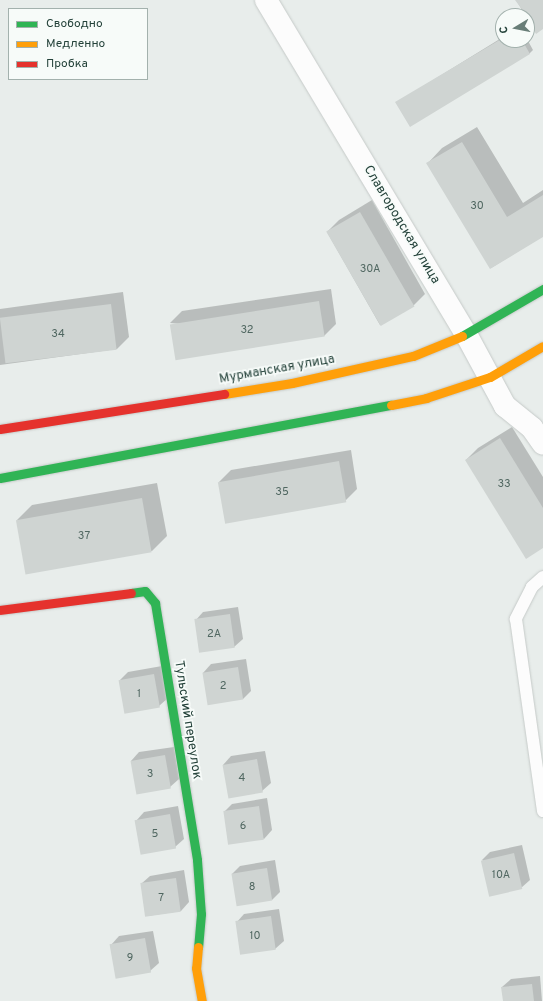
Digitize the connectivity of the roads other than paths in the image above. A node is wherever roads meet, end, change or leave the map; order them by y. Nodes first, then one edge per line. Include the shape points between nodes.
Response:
1 (266, 0) edge
2 (543, 289) edge
3 (466, 334) junction
4 (543, 346) edge
5 (490, 377) junction
6 (0, 429) edge
7 (543, 444) edge
8 (0, 478) edge
9 (543, 577) edge
10 (0, 610) edge
11 (543, 811) edge
12 (202, 1001) edge

1 - 3 street, Славгородская улица
2 - 3 main road, Мурманская улица
3 - 5 street, Славгородская улица
3 - 6 main road, Мурманская улица via 413,356 292,383
4 - 5 main road
5 - 7 street, Славгородская улица via 506,406 532,428
5 - 8 main road via 426,398 300,424
9 - 11 lane via 532,587 516,619
10 - 12 main road, Тульский переулок via 145,591 155,603 197,860 201,914 196,968

